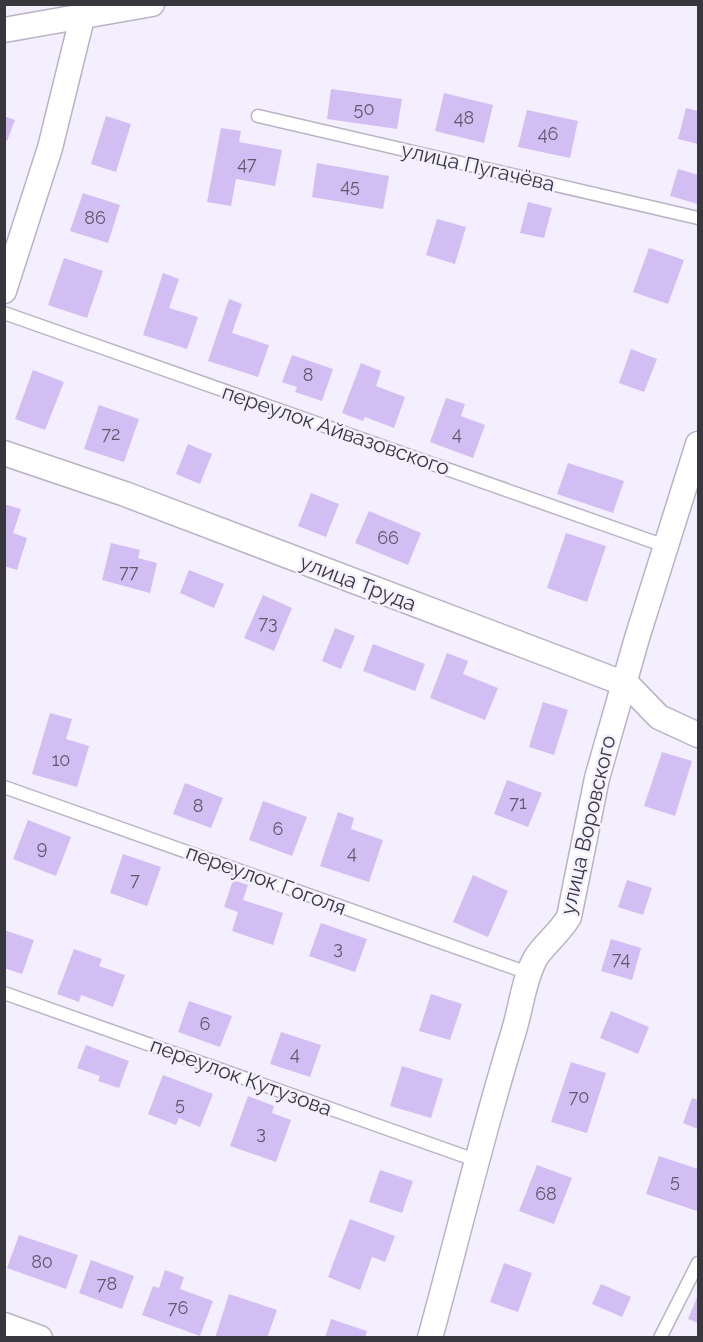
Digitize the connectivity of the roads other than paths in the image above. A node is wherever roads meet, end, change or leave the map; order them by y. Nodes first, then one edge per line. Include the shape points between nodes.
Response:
1 (152, 4) edge
2 (85, 11) edge
3 (4, 30) edge
4 (258, 116) dead end
5 (699, 218) edge
6 (4, 291) edge
7 (4, 313) edge
8 (699, 444) edge
9 (4, 453) edge
10 (668, 547) junction
11 (624, 684) junction
12 (699, 735) edge
13 (4, 787) edge
14 (528, 973) junction
15 (4, 993) edge
16 (478, 1161) junction
17 (699, 1263) edge
18 (4, 1325) edge
19 (40, 1338) edge
20 (430, 1338) edge
21 (660, 1338) edge

1 - 2 street
2 - 3 street
2 - 6 street via 50,148
4 - 5 lane, улица Пугачёва
7 - 10 lane, переулок Айвазовского
8 - 10 street, улица Воровского
9 - 11 street, улица Труда via 126,494
10 - 11 street, улица Воровского
11 - 12 street, улица Труда via 642,696 659,717
11 - 14 street, улица Воровского via 597,778 569,917 560,933 536,956
13 - 14 lane, переулок Гоголя
14 - 16 street, улица Воровского
15 - 16 lane, переулок Кутузова
16 - 20 street, улица Воровского
17 - 21 lane
18 - 19 street

